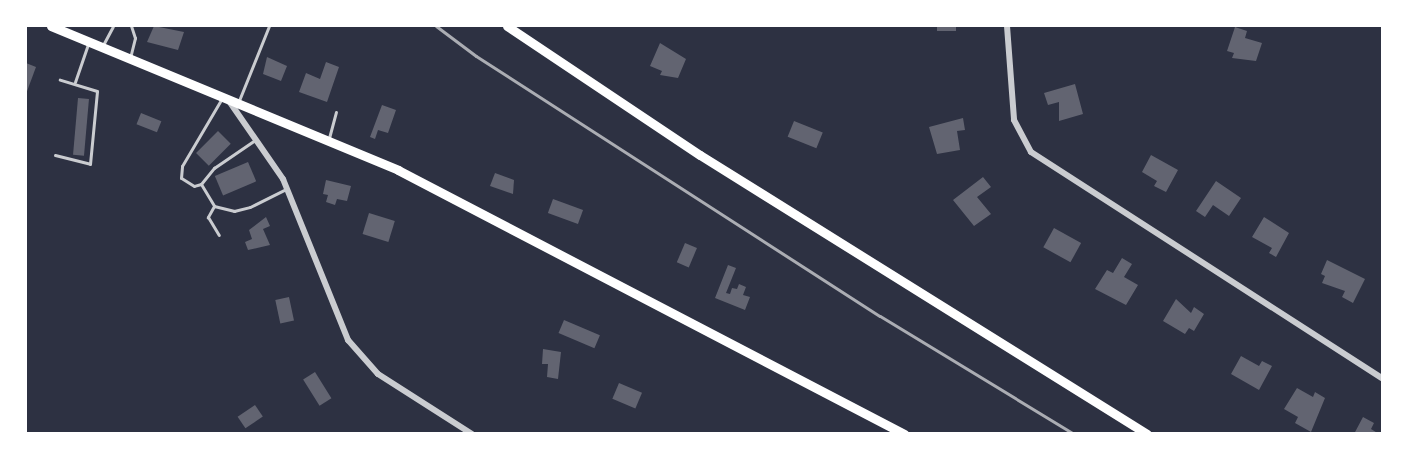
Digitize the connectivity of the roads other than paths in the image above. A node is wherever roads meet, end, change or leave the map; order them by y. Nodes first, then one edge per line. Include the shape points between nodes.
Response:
1 (51, 26) edge
2 (113, 26) edge
3 (131, 26) edge
4 (269, 26) edge
5 (507, 26) edge
6 (1007, 26) edge
7 (66, 29) edge
8 (89, 42) junction
9 (102, 47) junction
10 (129, 60) junction
11 (60, 80) dead end
12 (75, 82) junction
13 (225, 99) junction
14 (238, 105) junction
15 (336, 112) dead end
16 (257, 138) junction
17 (328, 140) junction
18 (55, 154) dead end
19 (201, 184) junction
20 (288, 189) junction
21 (214, 206) junction
22 (219, 235) dead end
23 (1383, 378) edge
24 (472, 434) edge
25 (904, 434) edge
26 (1147, 434) edge

1 - 7 main road
2 - 9 lane
3 - 10 lane via 135,38
4 - 14 lane
5 - 26 main road via 700,155
6 - 23 street via 1014,120 1030,152
7 - 8 main road
8 - 9 main road
8 - 12 lane
9 - 10 main road
10 - 13 main road
11 - 12 lane
12 - 18 lane via 97,91 90,164
13 - 14 main road
13 - 16 street
13 - 19 lane via 182,166 181,178 194,186
14 - 17 main road
15 - 17 lane
16 - 19 lane via 214,168
16 - 20 street
17 - 25 main road via 456,199
19 - 21 lane
20 - 21 lane via 234,211
20 - 24 street via 348,340 378,374
21 - 22 lane via 208,217

